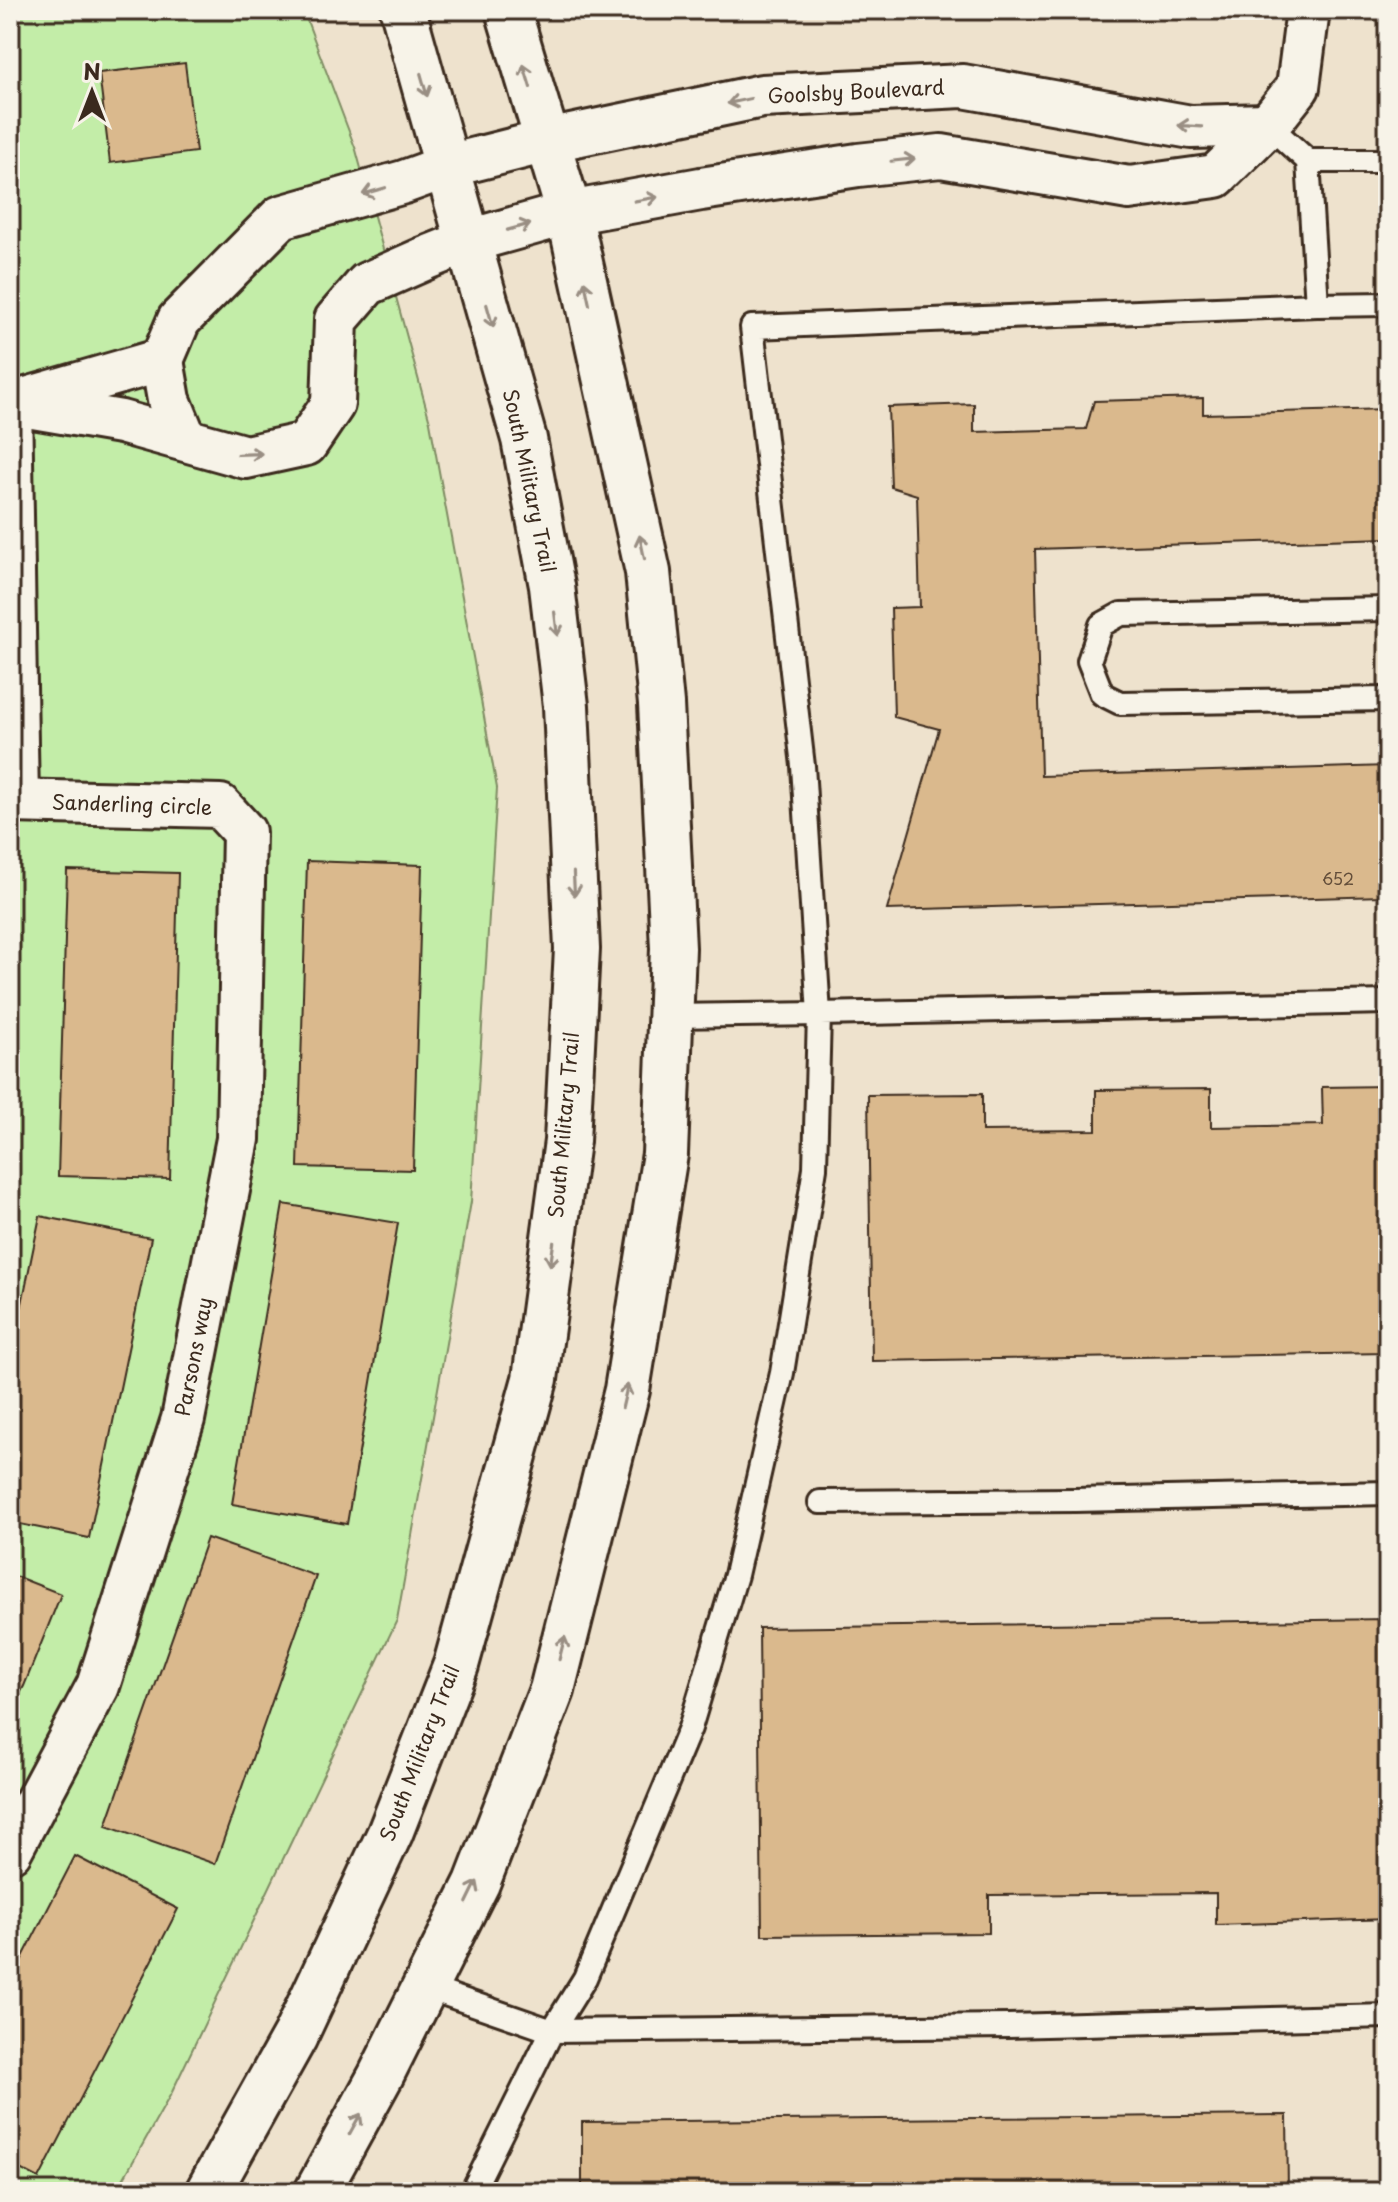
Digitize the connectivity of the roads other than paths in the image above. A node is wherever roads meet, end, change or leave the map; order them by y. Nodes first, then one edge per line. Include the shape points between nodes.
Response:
1 (403, 10) edge
2 (508, 10) edge
3 (1308, 10) edge
4 (1268, 125) junction
5 (547, 141) junction
6 (1308, 161) junction
7 (1388, 161) edge
8 (448, 166) junction
9 (569, 213) junction
10 (469, 241) junction
11 (1388, 304) edge
12 (1317, 305) junction
13 (162, 360) junction
14 (10, 402) edge
15 (185, 439) junction
16 (11, 529) edge
17 (1388, 609) edge
18 (1388, 699) edge
19 (14, 801) edge
20 (244, 832) joint
21 (1388, 1002) edge
22 (819, 1014) junction
23 (670, 1016) junction
24 (1388, 1493) edge
25 (820, 1502) dead end
26 (10, 1851) edge
27 (425, 1987) junction
28 (1388, 2016) edge
29 (552, 2031) junction
30 (208, 2192) edge
31 (317, 2192) edge
32 (472, 2192) edge

1 -> 8 street, South Military Trail
5 -> 2 street
3 - 4 street via 1298,87
4 -> 5 street, Goolsby Boulevard via 1191,127 963,86 762,96
4 - 6 lane
9 -> 4 street via 941,156 1129,188 1216,176
5 - 8 street, Goolsby Boulevard
5 - 9 street
6 - 7 lane
6 - 12 lane
8 - 10 street, South Military Trail
8 -> 13 street, Goolsby Boulevard via 281,217 179,320
10 -> 9 street
23 -> 9 street via 673,948 661,704 648,572
15 -> 10 street via 246,457 306,444 333,404 336,320 367,284
10 -> 30 street, South Military Trail via 524,439 552,586 566,706 577,949 567,1141 535,1379 456,1665 390,1833 295,2036
11 - 12 lane
12 - 22 lane via 752,327 803,766
13 - 14 street
13 - 15 street via 169,400
14 - 15 street
14 - 16 street
16 - 19 street
17 - 18 lane via 1121,614 1101,625 1089,661 1102,694 1120,703
19 - 20 street, Sanderling circle via 220,806
20 - 26 street, Parsons way via 238,1139 183,1419 98,1686
21 - 22 lane
22 - 23 lane
22 - 29 lane via 815,1168 782,1373 736,1575 690,1728 585,1978
27 -> 23 street via 477,1883 556,1675 627,1390 665,1154
24 - 25 lane
27 - 29 lane
31 -> 27 street
28 - 29 lane
29 - 32 lane

